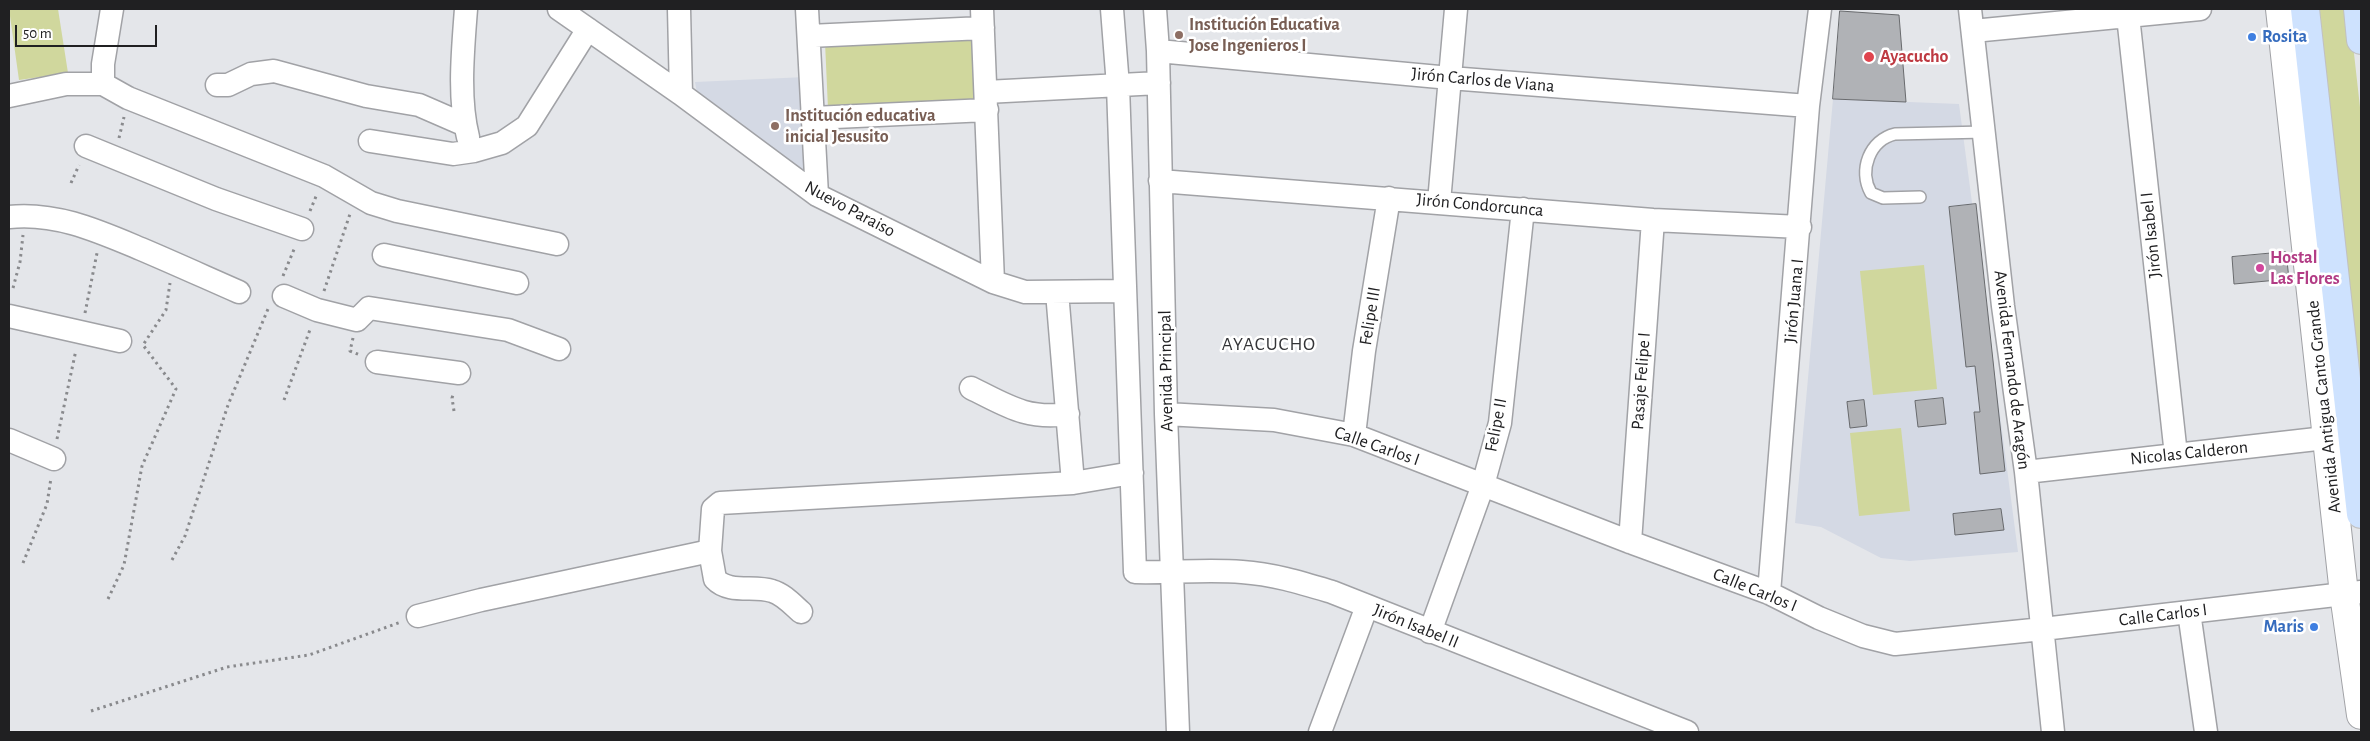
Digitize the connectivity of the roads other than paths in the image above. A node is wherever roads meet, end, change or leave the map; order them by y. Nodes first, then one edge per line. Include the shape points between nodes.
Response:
1 (112, 9) edge
2 (466, 9) edge
3 (559, 9) edge
4 (679, 9) edge
5 (807, 9) edge
6 (1112, 9) edge
7 (1155, 9) edge
8 (1456, 9) edge
9 (1820, 9) edge
10 (1970, 9) edge
11 (2200, 9) edge
12 (2280, 9) edge
13 (2305, 9) edge
14 (2358, 9) edge
15 (2128, 16) junction
16 (982, 19) edge
17 (588, 29) junction
18 (1973, 31) junction
19 (808, 36) junction
20 (2361, 40) edge
21 (1158, 51) junction
22 (1450, 78) junction
23 (1158, 83) junction
24 (103, 84) junction
25 (217, 86) dead end
26 (1118, 86) junction
27 (682, 94) junction
28 (9, 96) edge
29 (987, 101) junction
30 (1808, 106) junction
31 (813, 118) junction
32 (465, 125) junction
33 (1985, 132) junction
34 (370, 141) dead end
35 (86, 146) dead end
36 (474, 151) junction
37 (1160, 181) junction
38 (817, 195) junction
39 (1920, 197) dead end
40 (1389, 198) junction
41 (1439, 202) junction
42 (1523, 209) junction
43 (17, 216) edge
44 (1653, 220) junction
45 (1800, 227) junction
46 (302, 229) road end
47 (557, 244) dead end
48 (384, 255) dead end
49 (993, 282) junction
50 (517, 283) dead end
51 (1124, 291) junction
52 (239, 292) dead end
53 (1057, 292) junction
54 (277, 295) road end
55 (9, 316) edge
56 (120, 341) dead end
57 (559, 349) dead end
58 (377, 362) road end
59 (459, 373) dead end
60 (971, 388) dead end
61 (1068, 414) junction
62 (1166, 414) junction
63 (1354, 435) junction
64 (2340, 436) junction
65 (9, 440) edge
66 (2176, 455) junction
67 (54, 459) road end
68 (2026, 472) junction
69 (1132, 473) junction
70 (1073, 483) junction
71 (1483, 485) junction
72 (2361, 514) edge
73 (1630, 542) junction
74 (710, 551) junction
75 (1135, 572) joint
76 (1172, 573) junction
77 (1769, 593) junction
78 (2353, 593) edge
79 (1367, 606) junction
80 (801, 612) dead end
81 (2189, 612) junction
82 (418, 616) road end
83 (2043, 629) junction
84 (1430, 632) junction
85 (2361, 716) edge
86 (1178, 732) edge
87 (1320, 732) edge
88 (1687, 732) edge
89 (2053, 732) edge
90 (2206, 732) edge

1 - 24 street
2 - 32 street via 463,52
3 - 17 street, Nuevo Paraiso
4 - 27 street
5 - 19 street
6 - 26 street, Avenida Principal
7 - 21 street, Avenida Principal
8 - 22 street
9 - 30 street, Jirón Juana I
10 - 18 street, Avenida Fernando de Aragón
11 - 15 street
12 - 64 street, Avenida Antigua Canto Grande
13 - 64 main road
14 - 20 main road
15 - 18 street
15 - 66 street, Jirón Isabel I
16 - 19 street
16 - 29 street
17 - 27 street, Nuevo Paraiso
17 - 36 street via 527,126 502,143
18 - 33 street, Avenida Fernando de Aragón
19 - 31 street
21 - 22 street, Jirón Carlos de Viana
21 - 23 street, Avenida Principal
22 - 30 street, Jirón Carlos de Viana
22 - 41 street
23 - 26 street
23 - 37 street, Avenida Principal
24 - 28 street via 66,84
24 - 47 street via 128,98 324,176 371,203
25 - 32 street via 228,86 251,74 274,71 366,96 419,105
26 - 29 street
26 - 51 street, Avenida Principal
27 - 38 street, Nuevo Paraiso
29 - 31 street
29 - 49 street
30 - 45 street, Jirón Juana I
31 - 38 street
32 - 36 street
33 - 39 lane via 1895,134 1876,144 1867,165 1866,182 1871,193 1883,198
33 - 68 street, Avenida Fernando de Aragón via 2003,306
34 - 36 street via 453,154
35 - 46 street
37 - 40 street, Jirón Condorcunca
37 - 62 street, Avenida Principal
38 - 49 street, Nuevo Paraiso
40 - 41 street, Jirón Condorcunca
40 - 63 street, Felipe III
41 - 42 street, Jirón Condorcunca
42 - 44 street, Jirón Condorcunca
42 - 71 street, Felipe II via 1500,423
43 - 52 street via 68,220
44 - 45 street, Jirón Condorcunca
44 - 73 street, Pasaje Felipe I
45 - 77 street, Jirón Juana I
48 - 50 street
49 - 53 street, Nuevo Paraiso via 1025,292
51 - 53 street, Nuevo Paraiso
51 - 69 street, Avenida Principal
53 - 61 street
54 - 57 street via 356,320 369,308 508,330
55 - 56 street
58 - 59 street
60 - 61 street via 1018,412 1048,417
61 - 70 street
62 - 63 street, Calle Carlos I via 1274,420
62 - 76 street, Avenida Principal
63 - 71 street, Calle Carlos I
64 - 66 street, Nicolas Calderon
64 - 72 main road
64 - 78 street, Avenida Antigua Canto Grande
65 - 67 street
66 - 68 street, Nicolas Calderon
68 - 83 street, Avenida Fernando de Aragón
69 - 70 street
69 - 75 street, Avenida Principal
70 - 74 street via 720,504 713,509 711,518
71 - 73 street, Calle Carlos I
71 - 84 street, Felipe II
73 - 77 street, Calle Carlos I
74 - 80 street via 715,579 719,584 770,590
74 - 82 street
75 - 76 street, Jirón Isabel II
76 - 79 street, Jirón Isabel II via 1273,575
76 - 86 street, Avenida Principal
77 - 83 street, Calle Carlos I via 1863,636 1895,644
78 - 81 street, Calle Carlos I
78 - 85 street, Avenida Antigua Canto Grande
79 - 84 street, Jirón Isabel II
79 - 87 street
81 - 83 street, Calle Carlos I
81 - 90 street
83 - 89 street, Avenida Fernando de Aragón
84 - 88 street, Jirón Isabel II

